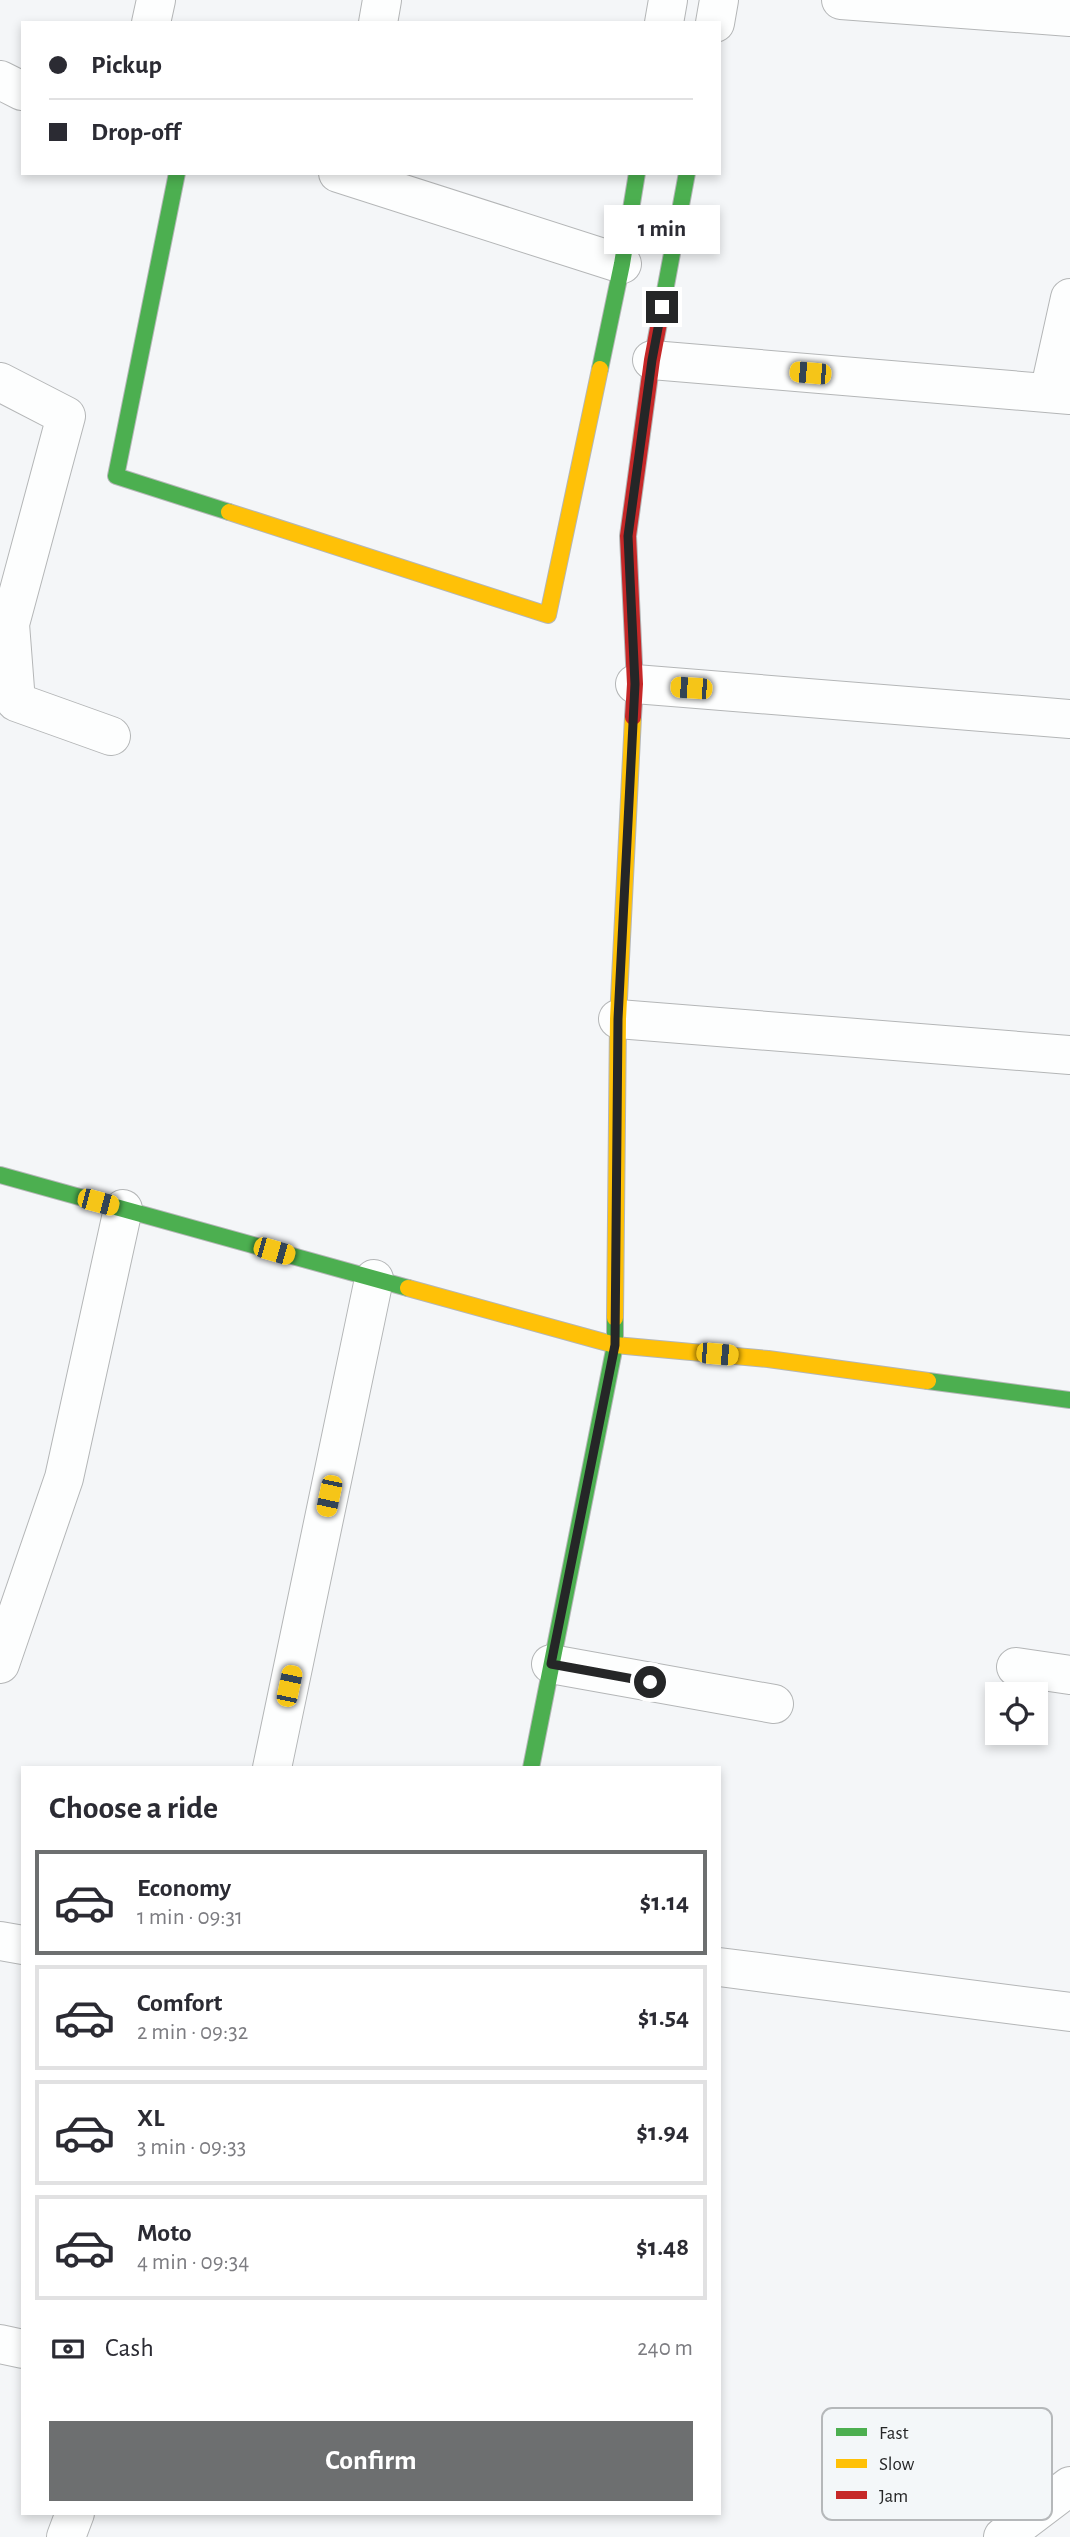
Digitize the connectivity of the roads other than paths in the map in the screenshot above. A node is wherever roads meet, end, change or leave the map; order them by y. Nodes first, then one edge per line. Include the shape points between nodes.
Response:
1 (156, 0) edge
2 (383, 0) edge
3 (668, 0) edge
4 (719, 0) edge
5 (841, 0) edge
6 (1070, 17) edge
7 (151, 21) edge
8 (378, 21) edge
9 (664, 21) edge
10 (715, 21) edge
11 (0, 80) edge
12 (21, 90) edge
13 (177, 175) edge
14 (347, 175) edge
15 (638, 175) edge
16 (687, 175) edge
17 (622, 264) junction
18 (1070, 298) edge
19 (652, 360) junction
20 (0, 382) edge
21 (1059, 394) edge
22 (635, 684) junction
23 (1070, 719) edge
24 (111, 736) dead end
25 (618, 1019) junction
26 (1070, 1055) edge
27 (0, 1175) edge
28 (123, 1209) junction
29 (374, 1279) junction
30 (615, 1345) junction
31 (1070, 1400) edge
32 (0, 1664) edge
33 (551, 1664) junction
34 (1016, 1667) dead end
35 (1070, 1675) edge
36 (775, 1704) dead end
37 (272, 1766) edge
38 (530, 1766) edge
39 (0, 1941) edge
40 (21, 1945) edge
41 (721, 1967) edge
42 (1070, 2012) edge
43 (0, 2344) edge
44 (21, 2349) edge
45 (1070, 2486) edge
46 (1052, 2500) edge
47 (74, 2515) edge
48 (1025, 2520) edge
49 (66, 2537) edge
50 (1003, 2537) edge

1 - 7 street
2 - 8 street
3 - 9 street
4 - 10 street
5 - 6 street
11 - 12 street
13 - 17 street via 116,476 548,615
14 - 17 street
15 - 17 street
16 - 19 street
18 - 21 street
19 - 21 street
19 - 22 street via 628,536
20 - 24 street via 66,416 10,624 16,702
22 - 23 street
22 - 25 street
25 - 26 street
25 - 30 street
27 - 28 street
28 - 29 street
28 - 32 street via 64,1478
29 - 30 street
29 - 37 street
30 - 31 street via 768,1359
30 - 33 street
33 - 36 street
33 - 38 street
34 - 35 street
39 - 40 street
41 - 42 street
43 - 44 street
45 - 46 street
47 - 49 street
48 - 50 street

